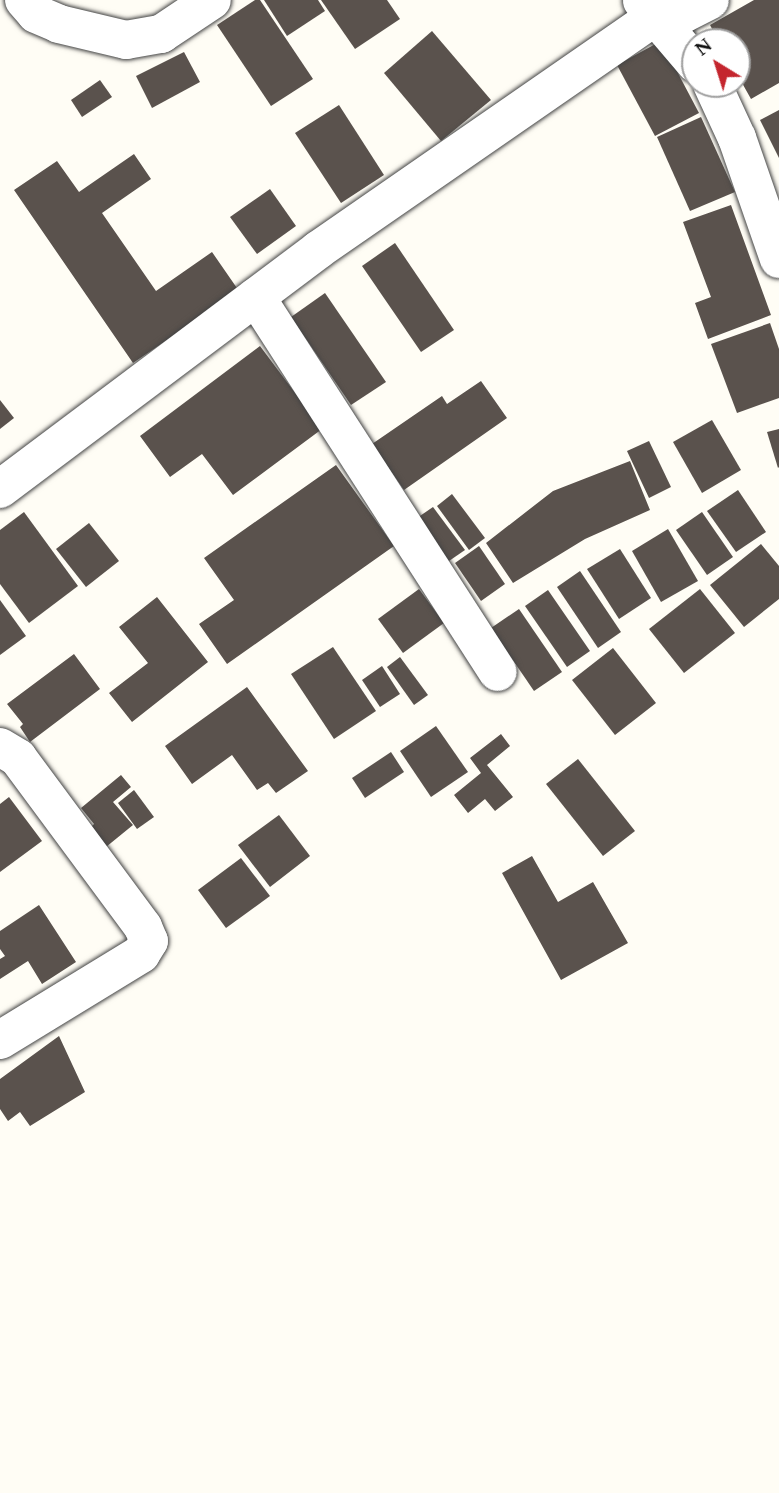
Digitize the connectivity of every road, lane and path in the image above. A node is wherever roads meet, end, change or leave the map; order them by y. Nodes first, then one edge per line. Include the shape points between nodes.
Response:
1 (24, 0) edge
2 (212, 0) edge
3 (710, 0) edge
4 (648, 8) edge
5 (681, 47) edge
6 (718, 98) edge
7 (778, 253) edge
8 (256, 297) junction
9 (0, 489) edge
10 (498, 672) dead end
11 (0, 747) edge
12 (0, 1040) edge

1 - 2 street via 36,14 59,24 126,40 161,34
3 - 4 street via 683,14
4 - 5 street
4 - 8 street
6 - 7 street
8 - 9 street
8 - 10 street
11 - 12 street via 18,758 149,941 141,954

